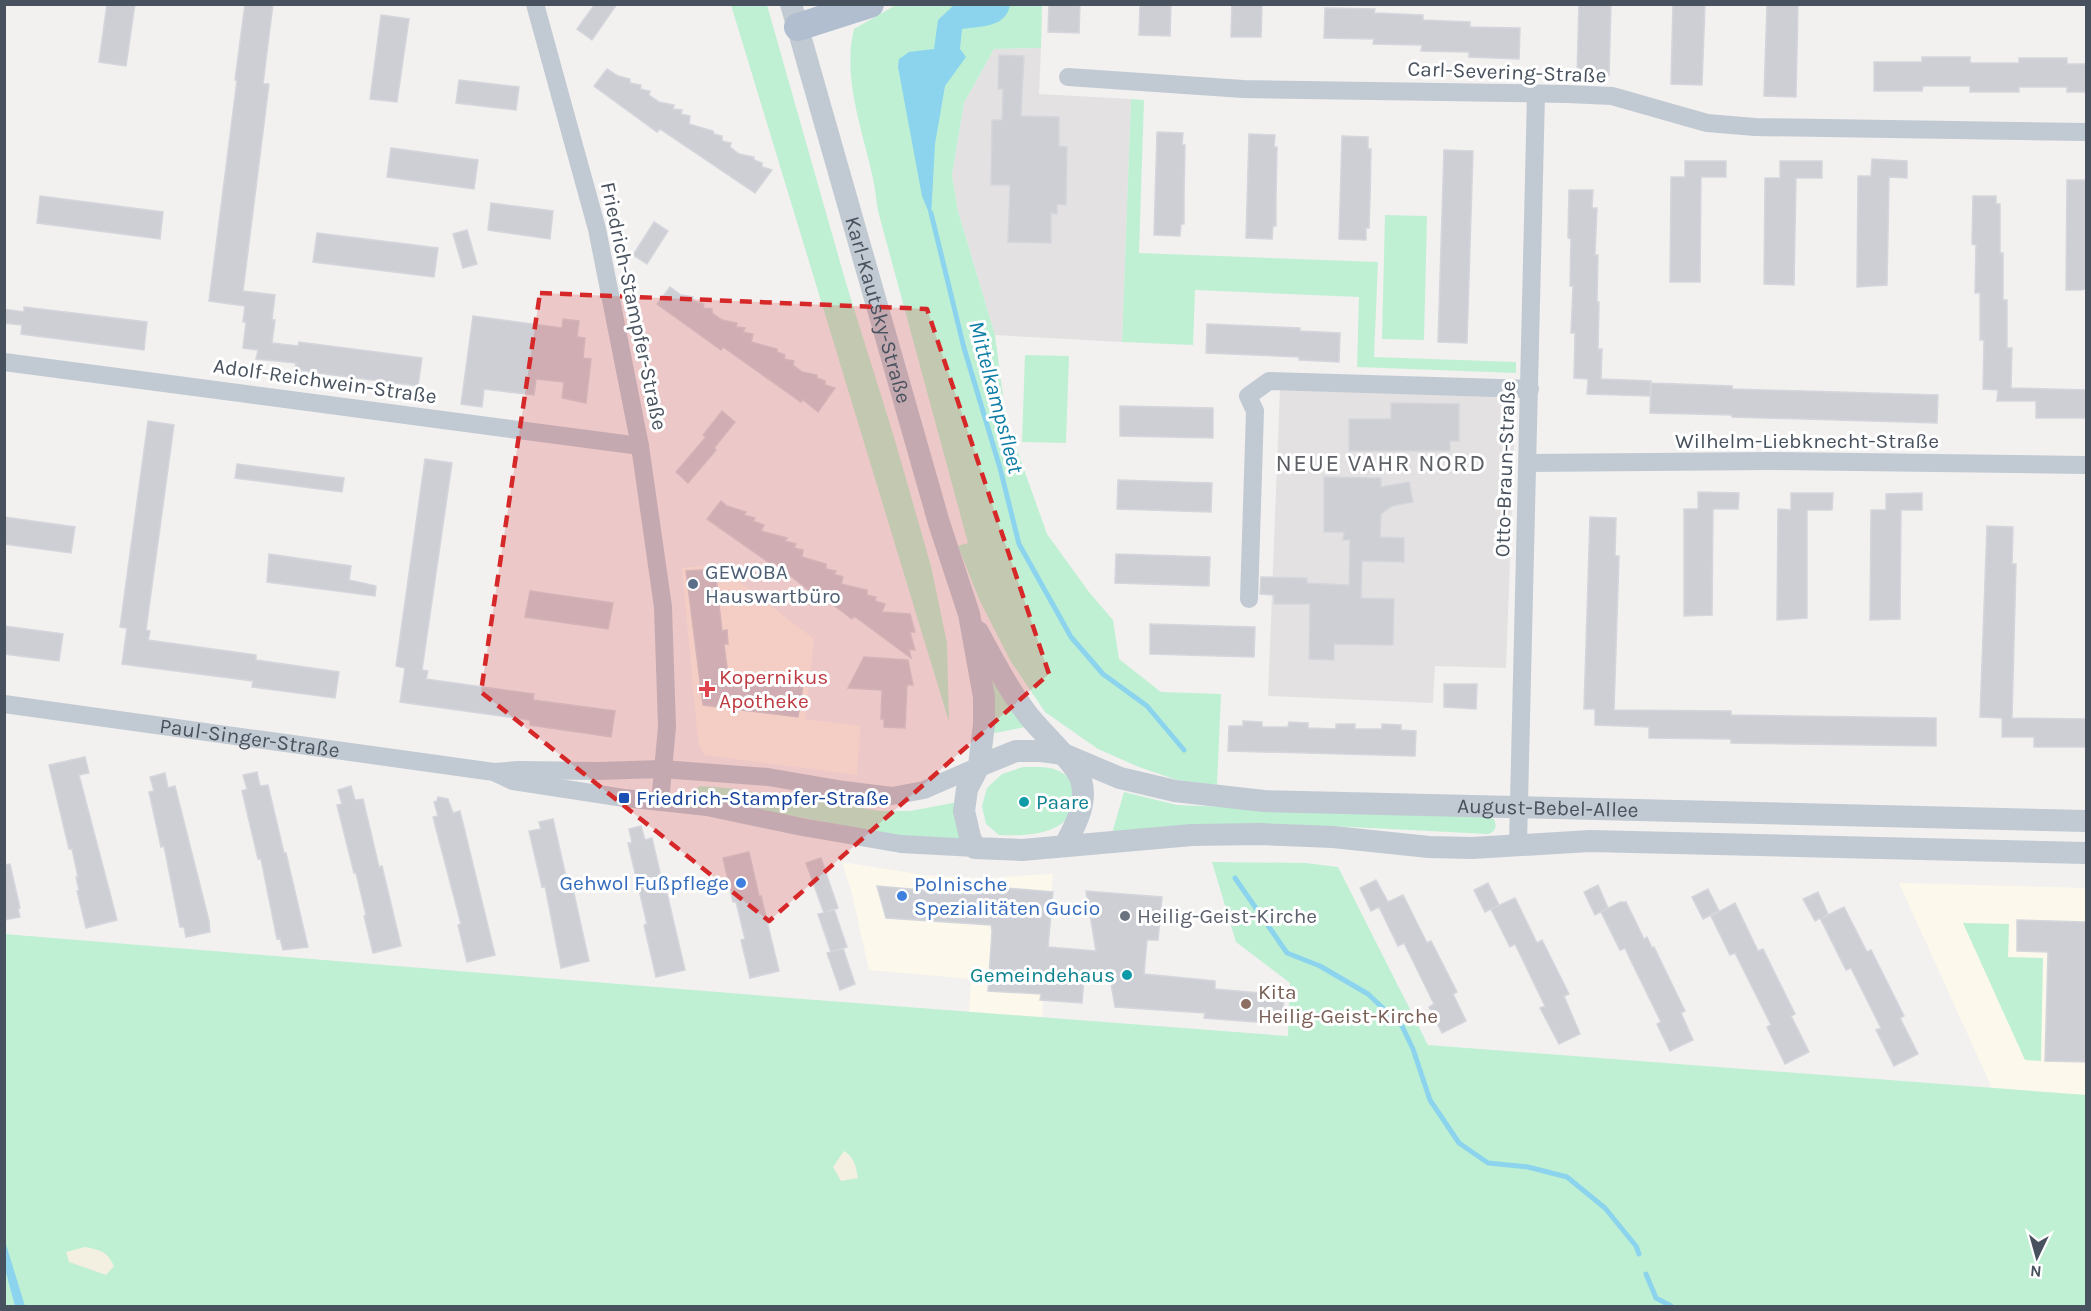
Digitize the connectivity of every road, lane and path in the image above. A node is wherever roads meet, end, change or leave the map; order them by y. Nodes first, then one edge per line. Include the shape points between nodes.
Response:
1 (535, 4) edge
2 (870, 4) edge
3 (795, 16) edge
4 (1068, 77) dead end
5 (1536, 94) junction
6 (2086, 132) edge
7 (4, 362) edge
8 (1530, 389) junction
9 (640, 446) junction
10 (1528, 463) junction
11 (2086, 465) edge
12 (1249, 599) dead end
13 (969, 614) junction
14 (4, 704) edge
15 (1016, 752) joint
16 (1063, 754) junction
17 (980, 766) junction
18 (662, 769) junction
19 (495, 772) junction
20 (660, 802) junction
21 (1520, 808) junction
22 (2086, 821) edge
23 (1518, 844) junction
24 (1065, 845) junction
25 (975, 848) junction
26 (1023, 850) joint
27 (2086, 853) edge

1 - 9 street, Friedrich-Stampfer-Straße via 597,229
2 - 3 main road
3 - 13 street, Karl-Kautsky-Straße via 939,523
4 - 5 street, Carl-Severing-Straße via 1243,89
5 - 6 street, Carl-Severing-Straße via 1612,96 1707,123 1755,128
5 - 8 street, Otto-Braun-Straße
7 - 9 street, Adolf-Reichwein-Straße
8 - 10 street, Otto-Braun-Straße
8 - 12 street via 1269,381 1248,396 1255,411
9 - 18 street, Friedrich-Stampfer-Straße via 663,607 668,727
10 - 11 street, Wilhelm-Liebknecht-Straße
10 - 21 street, Otto-Braun-Straße
13 - 16 street, Karl-Kautsky-Straße via 1028,715
13 - 17 street, Karl-Kautsky-Straße via 984,697
14 - 19 street, Paul-Singer-Straße
15 - 16 street, August-Bebel-Allee
15 - 17 street, Paul-Singer-Straße
16 - 21 street, August-Bebel-Allee via 1120,778 1186,792 1264,801
16 - 24 street, Karl-Kautsky-Straße via 1081,778 1083,797 1077,823
17 - 18 street, Paul-Singer-Straße via 924,790 892,796 768,777
17 - 25 street, Karl-Kautsky-Straße via 967,789 964,811
18 - 19 street, Paul-Singer-Straße
18 - 20 street, Friedrich-Stampfer-Straße
19 - 20 street, Paul-Singer-Straße via 513,782
20 - 25 street, Paul-Singer-Straße via 707,807 901,844
21 - 22 street, August-Bebel-Allee
21 - 23 street, Otto-Braun-Straße
23 - 24 street, August-Bebel-Allee via 1430,847 1333,837 1248,834
23 - 27 street, August-Bebel-Allee via 1590,841
24 - 26 street, August-Bebel-Allee
25 - 26 street, Paul-Singer-Straße

